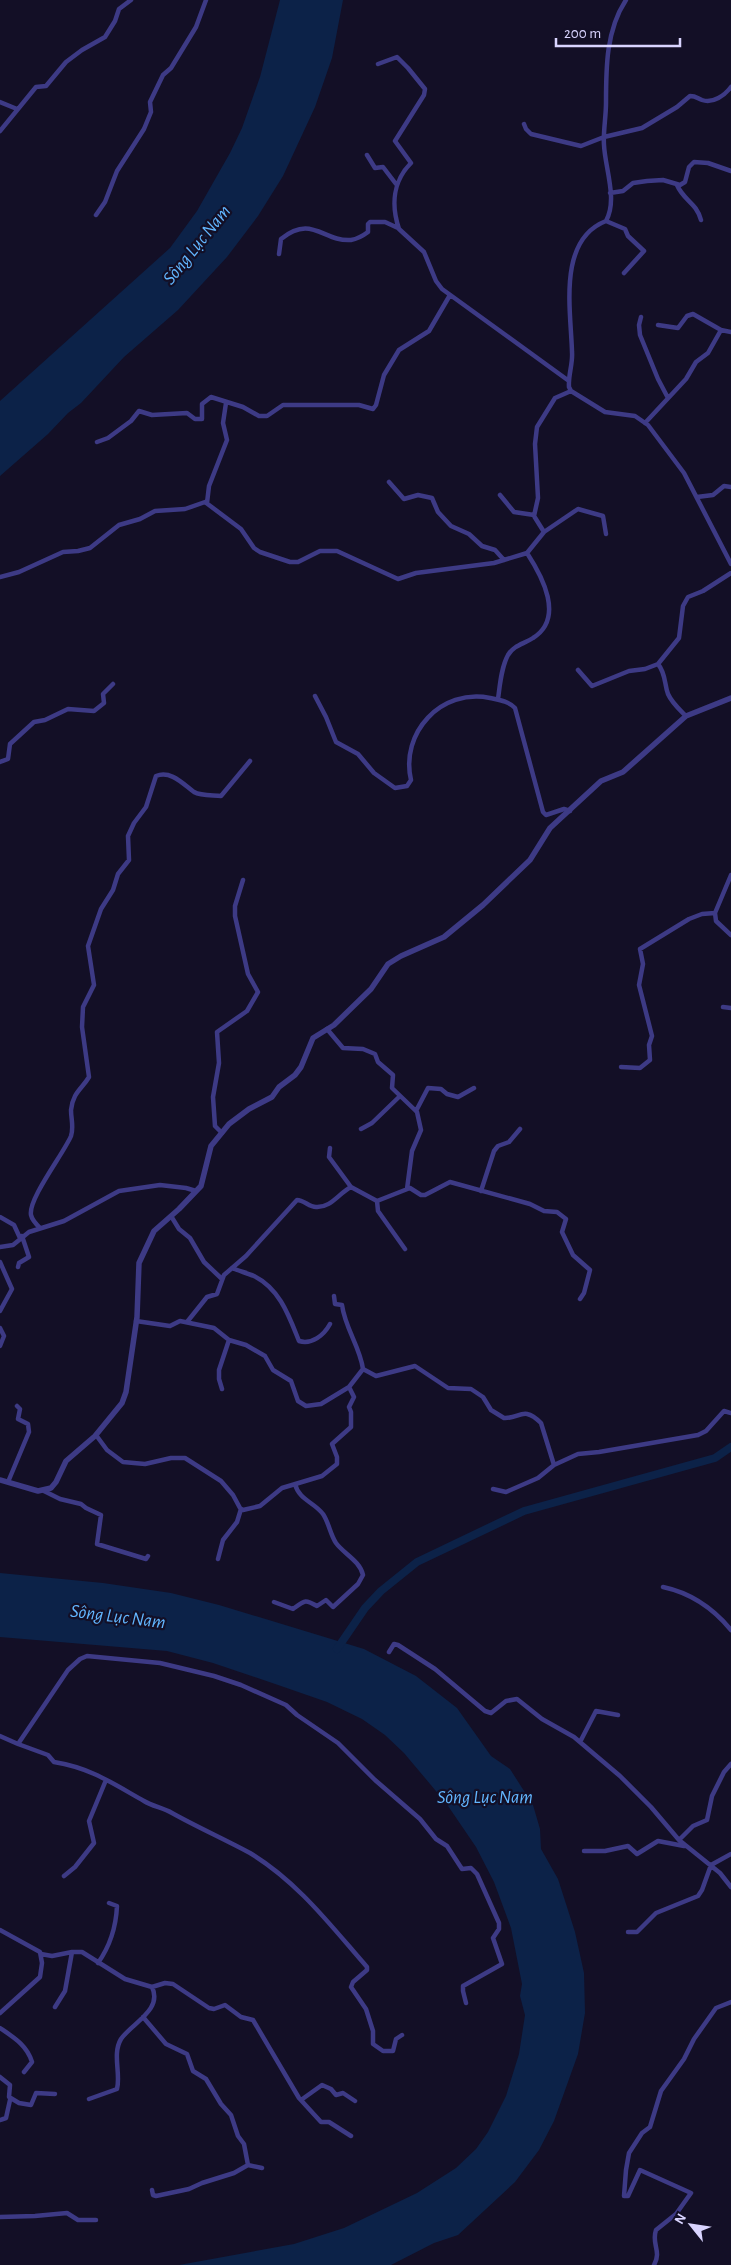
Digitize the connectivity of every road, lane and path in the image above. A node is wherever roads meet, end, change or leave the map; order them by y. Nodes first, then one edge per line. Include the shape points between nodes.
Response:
1 (131, 0) edge
2 (199, 0) edge
3 (626, 0) edge
4 (206, 2) edge
5 (378, 64) dead end
6 (731, 87) edge
7 (0, 102) edge
8 (17, 109) junction
9 (524, 124) dead end
10 (0, 131) edge
11 (604, 137) junction
12 (367, 155) dead end
13 (731, 171) edge
14 (396, 184) junction
15 (677, 185) junction
16 (610, 193) junction
17 (96, 215) dead end
18 (701, 220) dead end
19 (606, 221) junction
20 (398, 228) junction
21 (280, 254) dead end
22 (624, 273) dead end
23 (450, 295) junction
24 (641, 317) dead end
25 (658, 325) dead end
26 (721, 330) junction
27 (731, 332) edge
28 (569, 381) junction
29 (571, 391) junction
30 (668, 398) junction
31 (226, 403) junction
32 (645, 423) junction
33 (97, 442) dead end
34 (390, 482) dead end
35 (731, 487) edge
36 (500, 495) dead end
37 (697, 497) junction
38 (207, 503) junction
39 (534, 515) junction
40 (544, 532) junction
41 (606, 534) dead end
42 (527, 553) junction
43 (504, 560) junction
44 (731, 564) edge
45 (731, 573) edge
46 (0, 577) edge
47 (658, 664) junction
48 (578, 670) dead end
49 (113, 684) dead end
50 (315, 696) dead end
51 (731, 698) edge
52 (498, 700) junction
53 (686, 716) junction
54 (250, 761) dead end
55 (0, 762) edge
56 (570, 811) junction
57 (731, 875) edge
58 (243, 880) dead end
59 (715, 913) junction
60 (731, 935) edge
61 (723, 1007) dead end
62 (731, 1008) edge
63 (327, 1029) junction
64 (621, 1067) dead end
65 (474, 1088) dead end
66 (400, 1096) junction
67 (416, 1111) junction
68 (520, 1128) dead end
69 (361, 1129) dead end
70 (222, 1133) junction
71 (330, 1148) dead end
72 (351, 1187) junction
73 (407, 1189) junction
74 (196, 1191) junction
75 (481, 1191) junction
76 (377, 1201) junction
77 (171, 1216) junction
78 (0, 1217) edge
79 (40, 1228) junction
80 (21, 1237) junction
81 (0, 1247) edge
82 (405, 1249) dead end
83 (0, 1262) edge
84 (18, 1267) dead end
85 (232, 1268) junction
86 (222, 1279) junction
87 (334, 1296) dead end
88 (580, 1299) dead end
89 (0, 1311) edge
90 (136, 1321) junction
91 (187, 1322) junction
92 (330, 1324) dead end
93 (0, 1328) edge
94 (229, 1340) junction
95 (0, 1346) edge
96 (363, 1369) junction
97 (349, 1387) junction
98 (222, 1389) dead end
99 (17, 1406) dead end
100 (731, 1413) edge
101 (96, 1435) junction
102 (554, 1465) junction
103 (0, 1480) edge
104 (8, 1482) junction
105 (295, 1484) junction
106 (492, 1489) dead end
107 (44, 1491) junction
108 (241, 1510) junction
109 (148, 1556) dead end
110 (218, 1559) dead end
111 (663, 1587) dead end
112 (274, 1602) dead end
113 (731, 1630) edge
114 (389, 1652) dead end
115 (618, 1715) dead end
116 (0, 1736) edge
117 (580, 1742) junction
118 (18, 1744) junction
119 (731, 1764) edge
120 (106, 1780) junction
121 (678, 1840) junction
122 (685, 1846) junction
123 (584, 1851) dead end
124 (731, 1854) edge
125 (711, 1865) junction
126 (64, 1876) dead end
127 (731, 1887) edge
128 (109, 1903) dead end
129 (0, 1930) edge
130 (628, 1932) dead end
131 (72, 1952) junction
132 (41, 1954) junction
133 (98, 1963) junction
134 (152, 1987) junction
135 (731, 2002) edge
136 (466, 2003) dead end
137 (55, 2007) dead end
138 (0, 2013) edge
139 (143, 2017) junction
140 (0, 2028) edge
141 (402, 2035) dead end
142 (24, 2072) dead end
143 (0, 2077) edge
144 (55, 2094) dead end
145 (89, 2099) dead end
146 (10, 2100) junction
147 (301, 2100) junction
148 (355, 2101) dead end
149 (0, 2120) edge
150 (351, 2136) dead end
151 (248, 2165) junction
152 (262, 2168) dead end
153 (152, 2190) dead end
154 (0, 2217) edge
155 (96, 2220) dead end
156 (654, 2265) edge

1 - 8 street via 118,9 105,37 66,62 46,86 36,87
2 - 4 street
3 - 11 street via 612,28 605,78
4 - 17 street via 182,52 163,75 150,102 151,112 144,129 117,171 105,202
5 - 14 street via 397,57 425,89 395,141 411,163
6 - 11 street via 712,100 690,96 648,125
7 - 8 street
8 - 10 street
9 - 11 street via 531,134 578,146
11 - 16 street
12 - 14 street via 375,168 383,167
13 - 15 street via 694,162 689,167 685,182
14 - 20 street
15 - 16 street via 663,180 647,181
15 - 18 street via 696,206
16 - 19 street
19 - 22 street via 624,229 644,251
19 - 28 street via 596,224 585,236 572,266
20 - 21 street via 385,222 370,222 367,233 349,240 317,230 298,230 281,239
20 - 23 street via 424,252 436,281
23 - 28 street
23 - 31 street via 429,331 399,350 384,375 373,409 359,405 283,405 267,416 259,416 243,407
24 - 30 street via 638,325 640,335
25 - 26 street via 678,328 691,314
26 - 27 street
26 - 30 street via 708,353 698,360
28 - 29 street
29 - 32 street via 605,412 635,416
29 - 39 street via 555,398 537,427 538,498
30 - 32 street
31 - 33 street via 214,396 208,398 202,404 203,417 200,420 187,413 152,415 139,411 108,438
31 - 38 street via 223,423 227,440 209,486
32 - 37 street via 672,456
34 - 43 street via 404,499 418,495 432,498 438,512 450,526 495,550
35 - 37 street via 724,486 713,495
36 - 39 street via 514,512
37 - 44 street
38 - 43 street via 241,529 257,550 290,562 304,561 320,551 337,551 398,579 416,573
38 - 46 street via 155,512 120,526 90,548 63,552
39 - 40 street
40 - 41 street via 581,509 603,516
40 - 42 street
42 - 43 street
42 - 52 street via 545,585 548,621 536,636 514,647 508,654
45 - 47 street via 688,597 683,606 679,638
47 - 48 street via 629,670 592,686
47 - 53 street via 664,672 672,702
49 - 55 street via 104,692 104,702 97,710 68,709 32,724 10,744 8,759
50 - 52 street via 336,742 358,754 374,773 395,788 406,786 411,780 408,771 410,750 416,732 429,715 456,699 480,696
51 - 53 street
52 - 56 street via 515,708 543,812 546,815 564,809
53 - 56 street via 623,772 601,781
54 - 79 street via 222,796 197,793 166,775 156,776 146,807 131,828 129,860 103,904 88,946 94,982 82,1007 82,1028 90,1077 74,1099 71,1111 73,1128 64,1152 46,1176 32,1208 32,1217
56 - 63 street via 550,828 526,864 483,905 444,937 388,964 371,988
57 - 59 street
58 - 70 street via 234,911 248,974 258,992 247,1011 217,1033 219,1062 213,1097 215,1126
59 - 60 street via 716,921
59 - 64 street via 688,919 640,949 643,964 639,983 652,1038 650,1060 640,1068
61 - 62 street
63 - 66 street via 344,1048 360,1048 374,1054 393,1075 391,1087
63 - 70 street via 312,1038 295,1075 272,1097 232,1121
65 - 67 street via 458,1097 441,1089 428,1088
66 - 67 street
66 - 69 street via 372,1123
67 - 73 street via 422,1132 412,1151
68 - 75 street via 509,1142 494,1151
70 - 74 street via 211,1146 203,1181
71 - 72 street via 329,1157
72 - 76 street
72 - 85 street via 323,1207 297,1200
73 - 75 street via 415,1189 425,1195 450,1182
73 - 76 street
74 - 77 street
74 - 79 street via 160,1185 119,1191 64,1221
75 - 88 street via 557,1212 565,1218 562,1232 568,1246 575,1258 590,1270
76 - 82 street via 378,1211
77 - 86 street via 190,1238 204,1262
77 - 90 street via 152,1234 139,1263
78 - 80 street via 14,1225
79 - 80 street
80 - 81 street via 13,1245
80 - 84 street via 29,1257
83 - 89 street via 12,1289
85 - 86 street
85 - 92 street via 256,1278 276,1292 292,1320 299,1341 320,1337
86 - 91 street via 217,1294 206,1297
87 - 96 street via 335,1304 342,1305 345,1323
90 - 91 street via 170,1326 180,1321
90 - 101 street via 126,1392 122,1403
91 - 94 street via 214,1328
93 - 95 street via 4,1336
94 - 97 street via 265,1356 273,1370 290,1380 302,1405 321,1404
94 - 98 street via 219,1370
96 - 97 street
96 - 102 street via 376,1376 415,1366 448,1388 471,1389 483,1397 491,1410 504,1418 526,1413 542,1423
97 - 105 street via 354,1397 349,1407 351,1427 334,1440 332,1446 337,1464 322,1476
99 - 104 street via 20,1409 18,1419 28,1424 29,1432
100 - 102 street via 724,1411 698,1435 587,1452
101 - 107 street via 67,1460 56,1482
101 - 108 street via 114,1458 123,1462 145,1464 185,1458 220,1481
102 - 106 street via 538,1478 506,1492
103 - 104 street
104 - 107 street
105 - 108 street via 280,1490 260,1506
105 - 112 street via 297,1493 323,1515 334,1540 353,1559 363,1575 358,1584 333,1607 326,1600 317,1606 306,1601 293,1609
107 - 109 street via 101,1515 96,1544 136,1557 146,1559
108 - 110 street via 237,1522 223,1540
111 - 113 street via 681,1592 712,1609
114 - 117 street via 394,1644 398,1644 435,1669 485,1712 493,1712 506,1701 517,1699
115 - 117 street via 596,1711
116 - 118 street
117 - 121 street via 627,1782
118 - 120 street via 48,1755 54,1762 82,1767
118 - 136 street via 63,1677 80,1659 88,1656 122,1658 185,1669 241,1685 286,1705 338,1743 420,1819 436,1840 446,1846 462,1869 472,1868 477,1874 499,1923 493,1938 502,1964 463,1986
119 - 121 street via 712,1796 707,1820 693,1826
120 - 126 street via 90,1819 94,1843
120 - 141 street via 251,1854 293,1886 327,1918 367,1967 351,1987 366,2009 373,2031 373,2044 384,2052 393,2051 396,2039
121 - 122 street
122 - 123 street via 658,1841 637,1854 628,1846
122 - 125 street
124 - 125 street
125 - 127 street
125 - 130 street via 700,1894 656,1913 636,1932
128 - 133 street via 117,1906 116,1921 110,1945
129 - 132 street
131 - 132 street via 52,1956
131 - 133 street via 83,1953
131 - 137 street via 65,1991
132 - 138 street via 40,1977
133 - 134 street via 125,1979
134 - 139 street via 154,2001
134 - 147 street via 173,1984 212,2010 225,2005 241,2017 254,2020
135 - 156 street via 716,2008 694,2039 661,2092 650,2128 642,2133 629,2153 624,2196 632,2191 640,2170 691,2192 676,2214 656,2230 654,2238 658,2256
139 - 145 street via 120,2042 117,2089
139 - 151 street via 166,2044 187,2054 193,2071 206,2080 231,2115 244,2144
140 - 142 street via 20,2042 28,2053 32,2062
143 - 146 street via 10,2085
144 - 146 street via 36,2093 28,2106
146 - 149 street via 6,2118
147 - 148 street via 322,2085 336,2095 343,2092
147 - 150 street via 321,2122 329,2122
151 - 152 street
151 - 153 street via 181,2192 156,2196
154 - 155 street via 66,2213 78,2220

